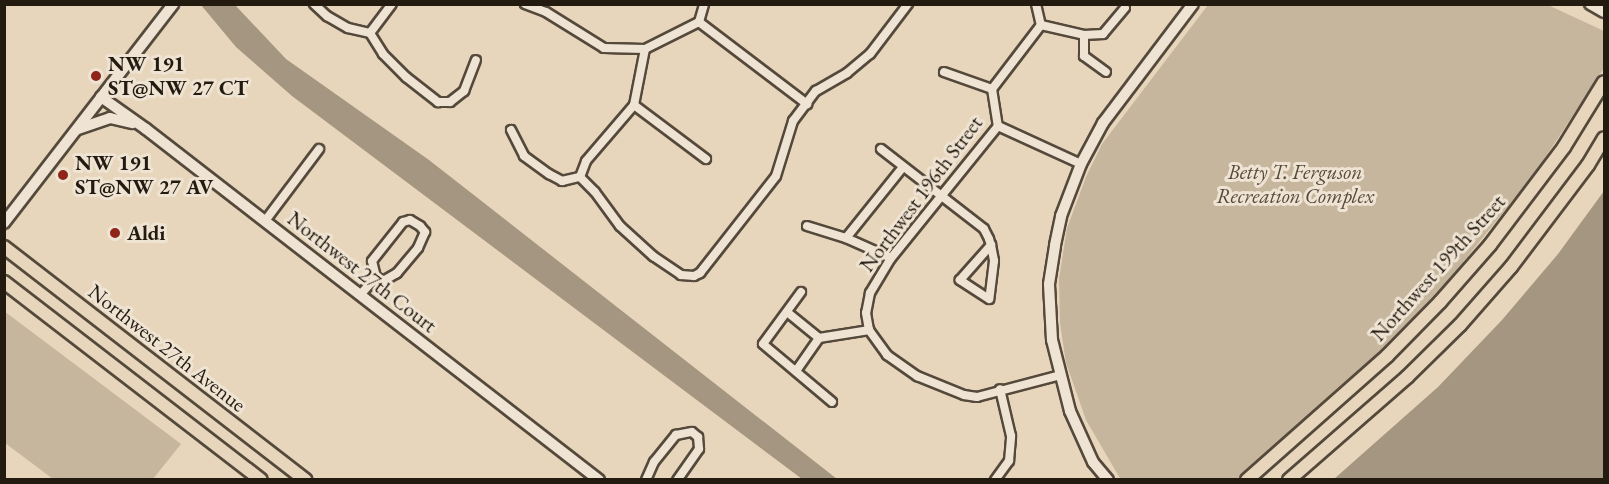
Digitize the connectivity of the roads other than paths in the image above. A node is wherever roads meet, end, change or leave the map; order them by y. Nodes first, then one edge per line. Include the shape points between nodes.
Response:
1 (173, 4) edge
2 (314, 4) edge
3 (392, 4) edge
4 (525, 4) edge
5 (704, 4) edge
6 (908, 4) edge
7 (1036, 4) edge
8 (1193, 4) edge
9 (1590, 4) edge
10 (1125, 9) dead end
11 (1605, 12) edge
12 (699, 22) junction
13 (1041, 25) junction
14 (370, 33) junction
15 (1084, 35) junction
16 (645, 50) junction
17 (476, 60) dead end
18 (944, 72) dead end
19 (1106, 72) dead end
20 (1605, 82) edge
21 (992, 89) junction
22 (101, 97) junction
23 (807, 104) junction
24 (634, 105) junction
25 (998, 126) junction
26 (146, 129) junction
27 (511, 130) dead end
28 (74, 131) junction
29 (1605, 138) edge
30 (319, 149) dead end
31 (881, 149) dead end
32 (706, 159) dead end
33 (1081, 164) junction
34 (903, 167) junction
35 (580, 177) junction
36 (941, 197) junction
37 (265, 221) junction
38 (4, 223) edge
39 (807, 226) dead end
40 (846, 238) junction
41 (991, 245) junction
42 (4, 247) edge
43 (891, 258) junction
44 (376, 277) junction
45 (4, 282) edge
46 (801, 292) dead end
47 (360, 295) junction
48 (787, 312) junction
49 (869, 330) junction
50 (819, 338) junction
51 (796, 371) junction
52 (1060, 375) junction
53 (1000, 389) junction
54 (832, 402) dead end
55 (261, 480) edge
56 (306, 480) edge
57 (599, 480) edge
58 (646, 480) edge
59 (677, 480) edge
60 (995, 480) edge
61 (1108, 480) edge
62 (1247, 480) edge
63 (1289, 480) edge

1 - 22 street
2 - 14 street via 348,28
3 - 14 street
4 - 16 street via 546,12 604,48
5 - 12 street
6 - 23 street via 870,54 848,73 816,91
7 - 13 street
8 - 33 street via 1103,123
9 - 11 street
10 - 15 street via 1103,34
12 - 16 street
12 - 23 street
13 - 15 street
13 - 21 street
14 - 17 street via 383,54 438,102 450,102 464,91
15 - 19 street via 1084,56
16 - 24 street
18 - 21 street
20 - 62 main road, Northwest 199th Street via 1564,147 1490,245 1440,302 1387,356
21 - 25 street, Northwest 196th Street
22 - 26 street, Northwest 27th Court
22 - 28 street
23 - 35 street via 793,121 776,176 694,276 681,275 653,256 620,226
24 - 32 street
24 - 35 street via 586,161
25 - 33 street
25 - 36 street, Northwest 196th Street
26 - 28 street via 110,118
26 - 37 street, Northwest 27th Court
27 - 35 street via 524,156 549,174 562,181
28 - 38 street
29 - 63 main road via 1511,267 1460,325 1407,378
30 - 37 street
31 - 34 street
33 - 52 street via 1061,216 1050,284 1052,340
34 - 36 street
34 - 40 street
36 - 41 street via 984,229
36 - 43 street, Northwest 196th Street
37 - 47 street, Northwest 27th Court
39 - 40 street
40 - 43 street
41 - 41 street via 994,261 989,299 960,280
42 - 56 main road, Northwest 27th Avenue
43 - 49 street, Northwest 196th Street via 870,293 866,313
44 - 44 street via 372,261 403,222 410,220 420,226 425,232 418,248 397,273 383,281
44 - 47 street
45 - 55 main road
46 - 48 street
47 - 57 street, Northwest 27th Court
48 - 50 street
48 - 51 street via 763,344
49 - 50 street
49 - 53 street via 887,355 917,376 964,395 977,397
50 - 51 street
51 - 54 street
52 - 53 street
52 - 61 street via 1070,411 1093,462
53 - 60 street via 1011,436 1009,461
58 - 59 street via 654,462 676,435 692,432 698,437 699,449

